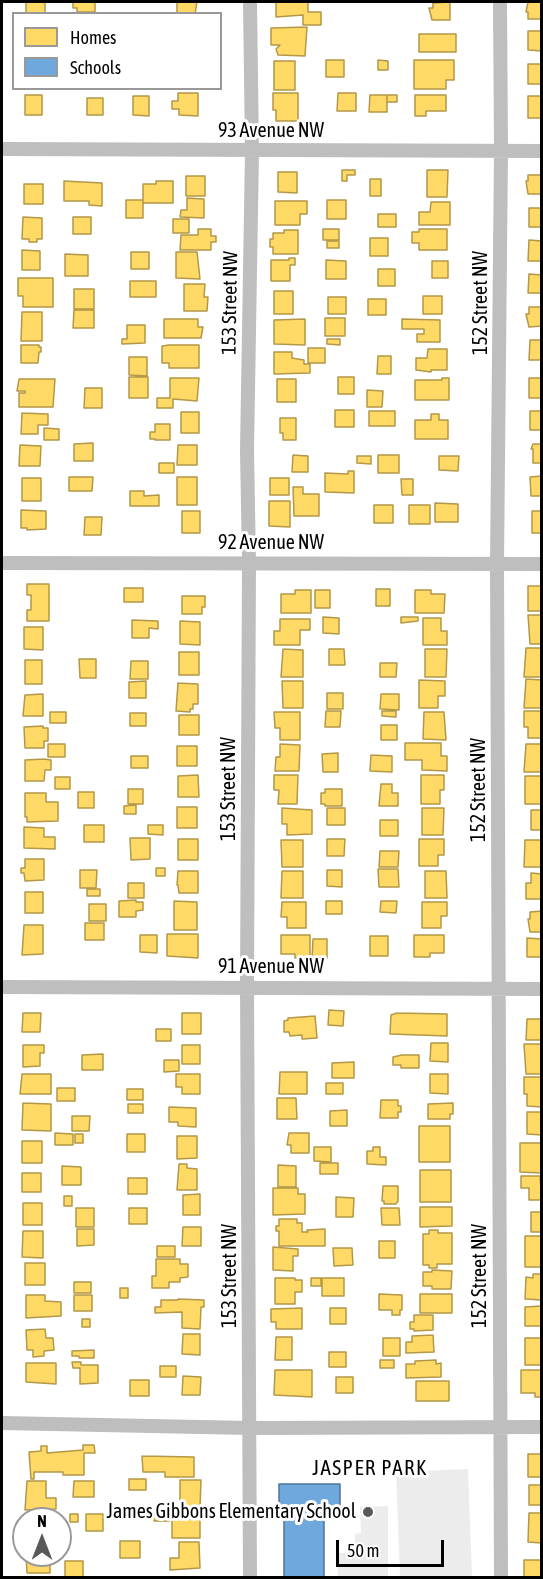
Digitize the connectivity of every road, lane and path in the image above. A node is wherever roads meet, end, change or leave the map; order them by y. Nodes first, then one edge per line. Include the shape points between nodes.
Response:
1 (250, 2) edge
2 (500, 2) edge
3 (2, 149) edge
4 (252, 151) junction
5 (501, 151) junction
6 (542, 151) edge
7 (2, 563) edge
8 (249, 563) junction
9 (497, 564) junction
10 (542, 564) edge
11 (2, 987) edge
12 (247, 987) junction
13 (542, 988) edge
14 (500, 989) junction
15 (2, 1424) edge
16 (542, 1427) edge
17 (250, 1428) junction
18 (500, 1428) junction
19 (250, 1578) edge
20 (501, 1578) edge

1 - 4 street, 153 Street NW
2 - 5 street, 152 Street NW
3 - 4 street, 93 Avenue NW
4 - 5 street, 93 Avenue NW
4 - 8 street, 153 Street NW
5 - 6 street, 93 Avenue NW
5 - 9 street, 152 Street NW
7 - 8 street, 92 Avenue NW
8 - 9 street, 92 Avenue NW
8 - 12 street, 153 Street NW
9 - 10 street, 92 Avenue NW
9 - 14 street, 152 Street NW
11 - 12 street, 91 Avenue NW
12 - 14 street, 91 Avenue NW
12 - 17 street, 153 Street NW
13 - 14 street, 91 Avenue NW
14 - 18 street, 152 Street NW
15 - 17 street
16 - 18 street
17 - 18 street
17 - 19 street, 153 Street NW
18 - 20 street, 152 Street NW

